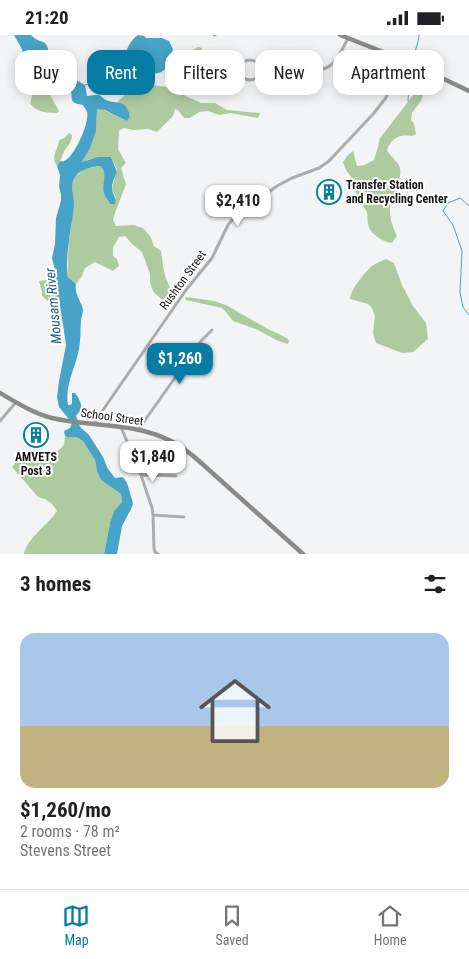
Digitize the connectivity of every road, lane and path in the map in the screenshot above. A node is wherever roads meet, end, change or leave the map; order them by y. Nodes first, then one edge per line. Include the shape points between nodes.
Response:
1 (340, 35) edge
2 (348, 39) junction
3 (377, 50) edge
4 (323, 68) edge
5 (260, 72) joint
6 (444, 79) edge
7 (469, 91) edge
8 (387, 95) edge
9 (212, 331) dead end
10 (0, 393) edge
11 (16, 402) junction
12 (0, 421) edge
13 (94, 423) junction
14 (121, 427) junction
15 (138, 430) junction
16 (141, 475) junction
17 (176, 477) dead end
18 (153, 515) junction
19 (184, 517) dead end
20 (158, 554) edge
21 (303, 554) edge

1 - 2 street
2 - 3 street
2 - 4 street via 337,59
5 - 5 street via 259,64 254,60 246,61 241,67 242,75 247,79 254,79
6 - 7 street
8 - 13 street, Rushton Street via 329,161 277,186 234,218 212,258 186,290
9 - 15 street via 201,341
10 - 11 street, School Street
11 - 12 street
11 - 13 street, School Street via 41,415
13 - 14 street, School Street
14 - 15 street, School Street
14 - 16 street
15 - 21 street, School Street via 164,437 187,451
16 - 17 street
16 - 18 street
18 - 19 street
18 - 20 street via 154,548

